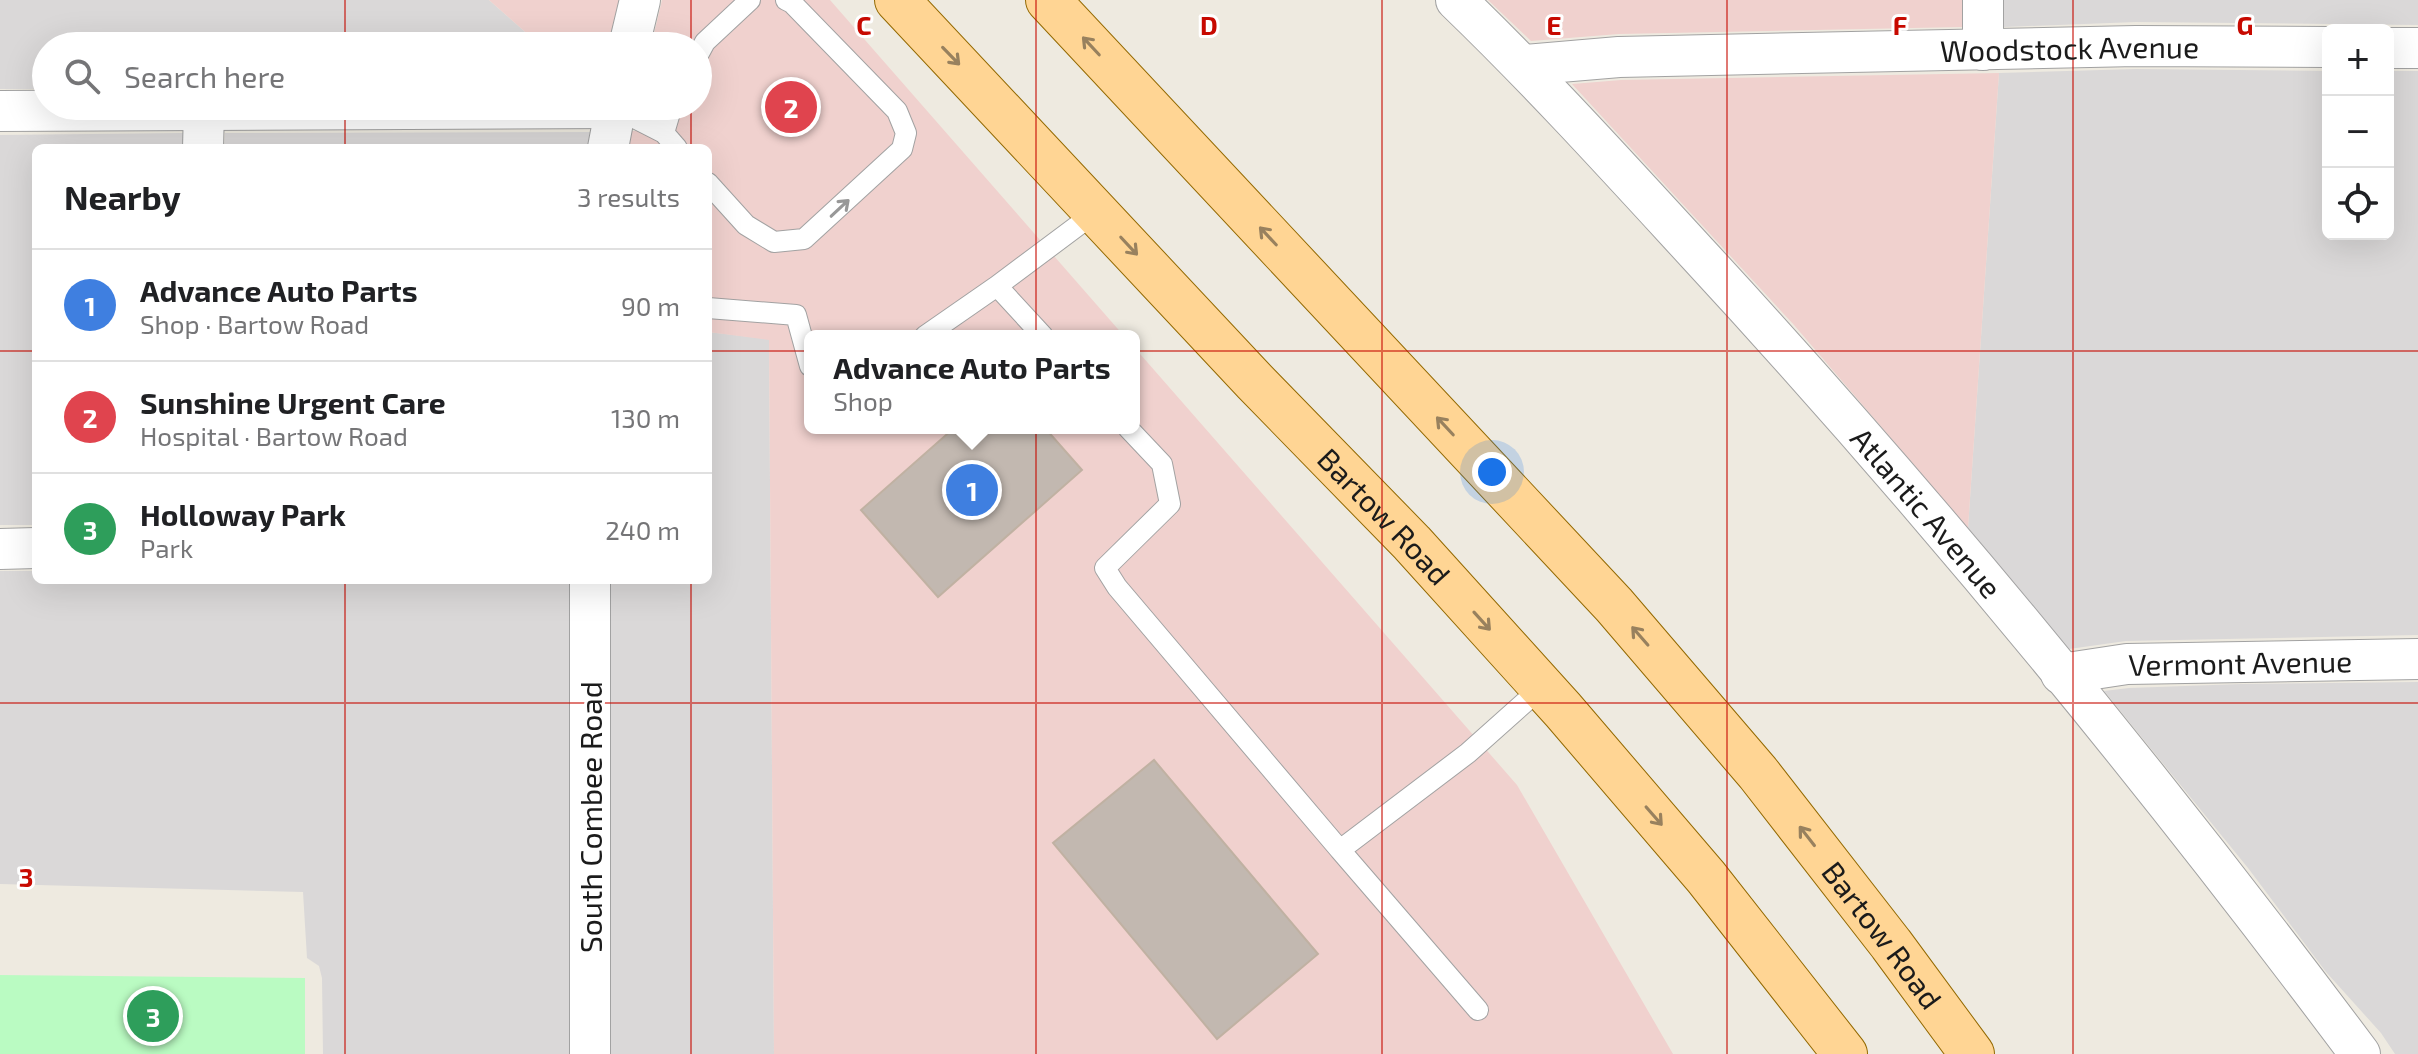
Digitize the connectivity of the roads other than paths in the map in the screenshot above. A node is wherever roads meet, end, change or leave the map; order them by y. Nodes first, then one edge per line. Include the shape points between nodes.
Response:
1 (640, 0) edge
2 (750, 0) edge
3 (786, 0) edge
4 (897, 0) edge
5 (1048, 0) edge
6 (1456, 0) edge
7 (1983, 0) edge
8 (632, 32) edge
9 (712, 35) edge
10 (2322, 47) edge
11 (2394, 48) edge
12 (2418, 48) edge
13 (1983, 50) junction
14 (1524, 65) junction
15 (0, 111) edge
16 (32, 114) edge
17 (102, 120) edge
18 (372, 120) edge
19 (613, 120) edge
20 (636, 120) edge
21 (672, 120) edge
22 (204, 129) edge
23 (671, 141) edge
24 (609, 144) edge
25 (712, 187) edge
26 (1096, 212) junction
27 (997, 286) junction
28 (712, 308) edge
29 (934, 330) edge
30 (1037, 330) edge
31 (804, 344) edge
32 (1134, 434) edge
33 (32, 548) edge
34 (0, 549) edge
35 (590, 584) edge
36 (2418, 659) edge
37 (2061, 674) junction
38 (1542, 687) junction
39 (1340, 850) junction
40 (1478, 1010) dead end
41 (1839, 1052) edge
42 (590, 1054) edge
43 (1972, 1054) edge
44 (2360, 1054) edge

1 - 8 street
2 - 9 lane
25 -> 3 lane via 746,225 774,242 804,239 902,149 906,133 897,111
4 -> 26 main road, Bartow Road
43 -> 5 main road, Bartow Road via 1758,773 1624,617
6 - 14 street, Atlantic Avenue
7 - 13 street
10 - 13 street, Woodstock Avenue
11 - 12 street
13 - 14 street, Woodstock Avenue via 1619,57
14 - 37 street, Atlantic Avenue via 1780,342
15 - 16 street
17 - 22 street
18 - 22 street
19 - 24 street
20 - 23 lane
21 - 23 lane
26 - 27 lane
26 -> 38 main road, Bartow Road
27 - 29 lane
27 - 30 lane
28 - 31 lane via 796,315
32 - 39 lane via 1162,464 1170,504 1105,568
33 - 34 street
35 - 42 street, South Combee Road
36 - 37 street, Vermont Avenue via 2127,664
37 - 44 street, Atlantic Avenue via 2233,884
38 - 39 lane via 1468,753
38 -> 41 main road, Bartow Road via 1706,877
39 - 40 lane

